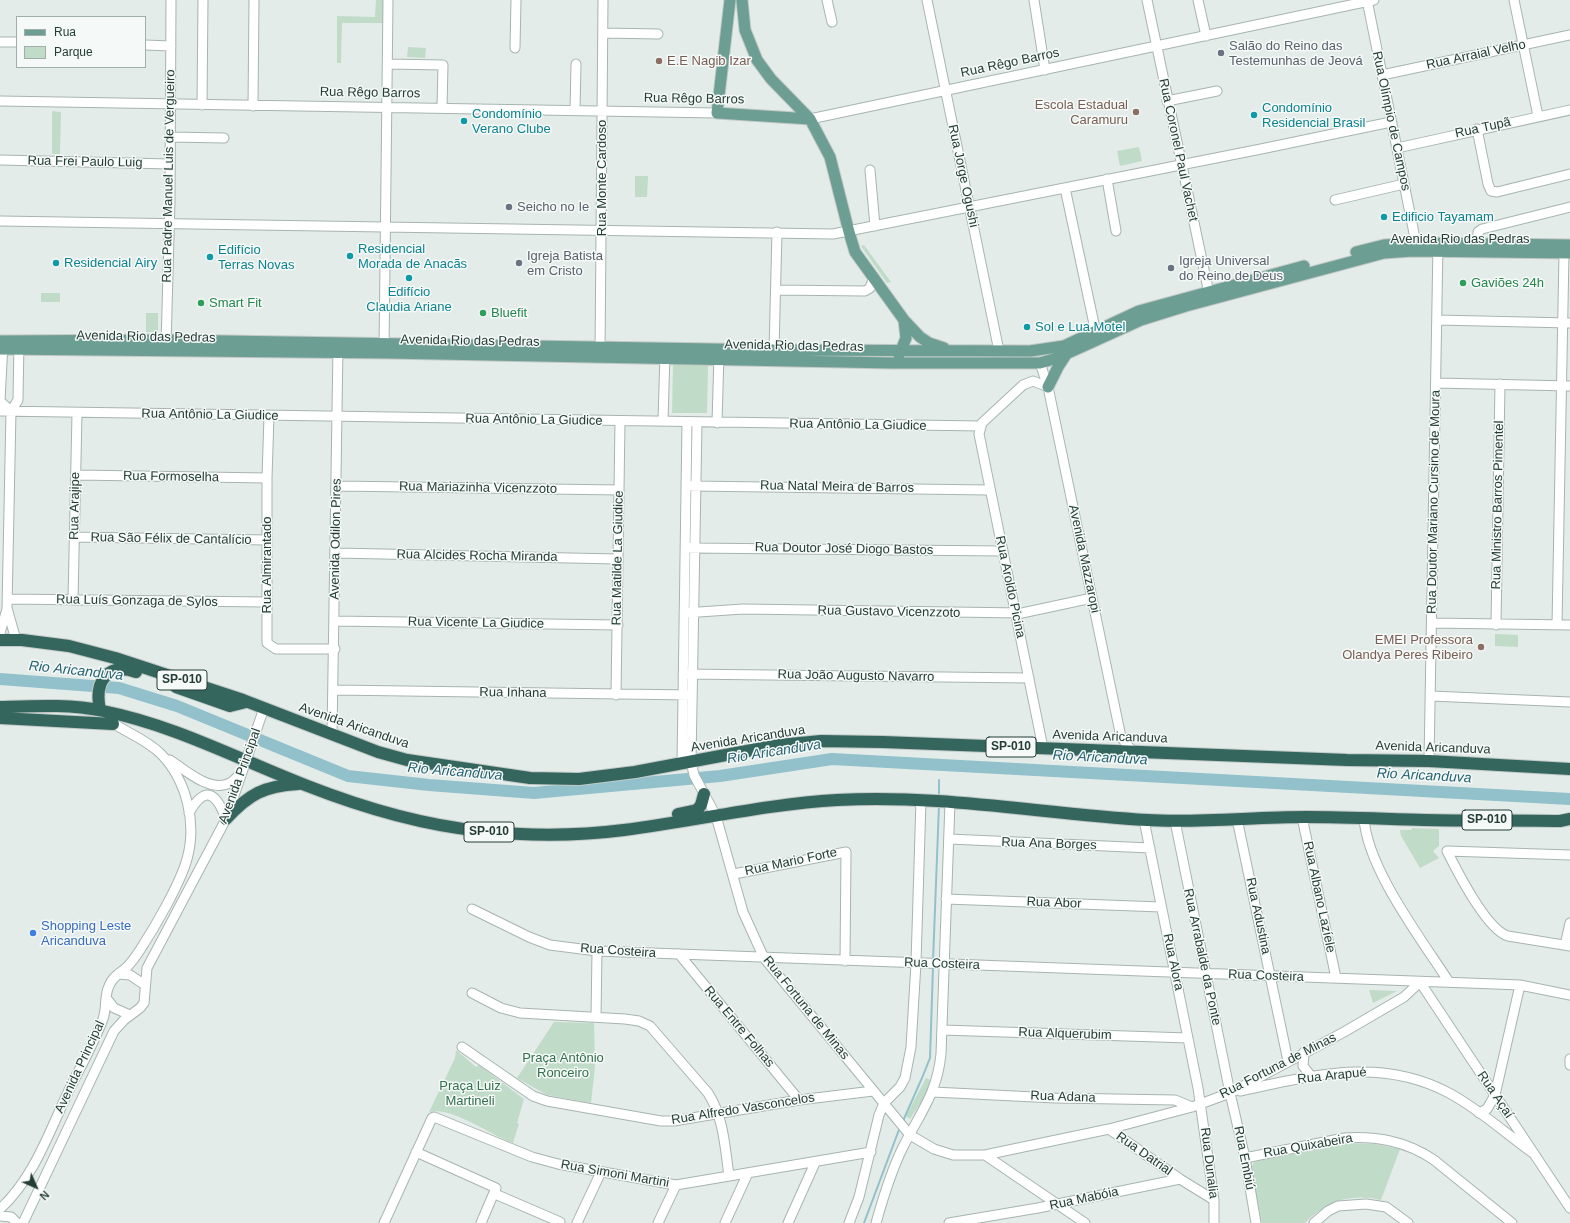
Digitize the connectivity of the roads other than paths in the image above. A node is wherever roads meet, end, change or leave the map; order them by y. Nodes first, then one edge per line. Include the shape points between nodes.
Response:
1 (172, 0) edge
2 (203, 0) edge
3 (254, 0) edge
4 (388, 0) edge
5 (516, 0) edge
6 (603, 0) edge
7 (730, 0) edge
8 (742, 0) edge
9 (827, 0) edge
10 (927, 0) edge
11 (1034, 0) edge
12 (1146, 0) edge
13 (1198, 0) edge
14 (1514, 0) edge
15 (1369, 1) edge
16 (832, 22) dead end
17 (603, 33) junction
18 (658, 34) dead end
19 (1570, 35) edge
20 (1206, 36) junction
21 (0, 42) edge
22 (16, 42) edge
23 (1523, 45) junction
24 (146, 46) edge
25 (171, 46) junction
26 (1155, 46) junction
27 (515, 48) dead end
28 (388, 64) junction
29 (576, 64) dead end
30 (1045, 70) junction
31 (1382, 75) junction
32 (945, 91) junction
33 (1217, 91) dead end
34 (0, 101) edge
35 (1167, 101) junction
36 (171, 104) junction
37 (202, 105) junction
38 (253, 106) junction
39 (388, 108) junction
40 (442, 108) junction
41 (575, 110) junction
42 (1570, 110) edge
43 (602, 111) junction
44 (717, 113) junction
45 (1538, 116) junction
46 (810, 119) junction
47 (1391, 122) junction
48 (1477, 129) junction
49 (171, 137) junction
50 (224, 138) dead end
51 (1396, 148) junction
52 (0, 160) edge
53 (170, 164) junction
54 (1181, 164) junction
55 (870, 170) dead end
56 (1570, 174) edge
57 (1107, 179) junction
58 (1404, 184) junction
59 (1065, 188) junction
60 (1335, 200) dead end
61 (969, 207) junction
62 (1570, 207) edge
63 (0, 221) edge
64 (169, 223) junction
65 (875, 226) junction
66 (386, 227) junction
67 (602, 230) junction
68 (1116, 231) dead end
69 (777, 232) junction
70 (849, 232) junction
71 (1478, 244) junction
72 (1414, 247) junction
73 (1438, 247) junction
74 (1568, 250) edge
75 (874, 277) junction
76 (776, 290) junction
77 (1209, 295) junction
78 (904, 320) junction
79 (1437, 320) junction
80 (1566, 322) edge
81 (1096, 334) junction
82 (2, 345) edge
83 (19, 345) junction
84 (166, 346) junction
85 (338, 348) junction
86 (384, 348) junction
87 (774, 350) junction
88 (901, 351) junction
89 (952, 351) junction
90 (999, 351) junction
91 (1030, 351) junction
92 (600, 352) junction
93 (665, 353) junction
94 (1066, 353) junction
95 (719, 354) junction
96 (892, 363) junction
97 (1040, 363) junction
98 (1436, 384) junction
99 (1500, 384) junction
100 (1566, 386) edge
101 (1048, 387) junction
102 (0, 411) edge
103 (11, 411) junction
104 (77, 413) junction
105 (269, 416) junction
106 (338, 417) junction
107 (620, 421) junction
108 (662, 421) junction
109 (687, 422) junction
110 (697, 423) junction
111 (717, 423) junction
112 (980, 426) junction
113 (76, 475) junction
114 (267, 478) junction
115 (337, 486) junction
116 (686, 486) junction
117 (695, 486) junction
118 (619, 490) junction
119 (989, 490) junction
120 (74, 537) junction
121 (267, 540) junction
122 (694, 547) junction
123 (685, 548) junction
124 (1003, 551) junction
125 (336, 553) junction
126 (617, 559) junction
127 (4, 570) edge
128 (1092, 598) junction
129 (73, 600) junction
130 (266, 602) junction
131 (8, 603) junction
132 (689, 612) junction
133 (1015, 613) junction
134 (335, 621) junction
135 (1432, 624) junction
136 (1496, 625) junction
137 (1557, 625) junction
138 (1570, 625) edge
139 (618, 626) junction
140 (0, 633) edge
141 (0, 640) edge
142 (16, 640) junction
143 (334, 649) junction
144 (687, 674) junction
145 (1029, 678) junction
146 (334, 690) junction
147 (616, 695) junction
148 (682, 695) junction
149 (692, 695) junction
150 (1431, 696) junction
151 (248, 702) junction
152 (1570, 702) edge
153 (99, 706) junction
154 (0, 707) edge
155 (264, 708) junction
156 (0, 718) edge
157 (113, 724) junction
158 (332, 735) junction
159 (1043, 748) junction
160 (1133, 752) junction
161 (162, 755) junction
162 (247, 761) junction
163 (1429, 761) junction
164 (687, 763) junction
165 (1570, 769) edge
166 (302, 784) junction
167 (704, 794) junction
168 (922, 800) junction
169 (949, 802) junction
170 (189, 813) junction
171 (716, 816) junction
172 (1302, 817) junction
173 (1364, 817) junction
174 (226, 819) junction
175 (1237, 819) junction
176 (1144, 820) junction
177 (1175, 821) junction
178 (1567, 822) edge
179 (628, 830) junction
180 (949, 839) junction
181 (1150, 848) junction
182 (1570, 855) edge
183 (734, 874) junction
184 (946, 900) junction
185 (1161, 907) junction
186 (472, 909) dead end
187 (1570, 923) edge
188 (1567, 945) edge
189 (597, 951) junction
190 (678, 954) junction
191 (764, 958) junction
192 (846, 961) junction
193 (919, 963) junction
194 (939, 963) junction
195 (1175, 972) junction
196 (118, 974) junction
197 (1206, 974) junction
198 (1271, 975) junction
199 (1336, 978) junction
200 (1420, 982) junction
201 (1449, 982) junction
202 (145, 985) junction
203 (1520, 985) junction
204 (472, 993) dead end
205 (1570, 994) edge
206 (107, 999) junction
207 (130, 1015) junction
208 (596, 1017) junction
209 (942, 1030) junction
210 (1188, 1038) junction
211 (462, 1047) dead end
212 (1304, 1052) junction
213 (1570, 1058) edge
214 (1288, 1061) junction
215 (1570, 1065) edge
216 (1311, 1076) junction
217 (873, 1091) junction
218 (933, 1092) junction
219 (1230, 1093) junction
220 (1495, 1094) junction
221 (799, 1100) junction
222 (884, 1103) junction
223 (1196, 1106) junction
224 (1479, 1113) junction
225 (719, 1114) junction
226 (1109, 1129) junction
227 (907, 1132) junction
228 (416, 1152) junction
229 (871, 1152) junction
230 (1533, 1153) junction
231 (985, 1155) junction
232 (1246, 1158) junction
233 (815, 1163) junction
234 (601, 1172) junction
235 (748, 1173) junction
236 (729, 1176) junction
237 (1180, 1179) junction
238 (676, 1185) junction
239 (494, 1194) junction
240 (1214, 1200) junction
241 (1059, 1204) junction
242 (1570, 1208) edge
243 (0, 1209) edge
244 (0, 1216) edge
245 (560, 1222) dead end
246 (17, 1223) edge
247 (23, 1223) edge
248 (384, 1223) edge
249 (481, 1223) edge
250 (577, 1223) edge
251 (658, 1223) edge
252 (725, 1223) edge
253 (788, 1223) edge
254 (849, 1223) edge
255 (876, 1223) edge
256 (949, 1223) edge
257 (1085, 1223) edge
258 (1214, 1223) edge
259 (1256, 1223) edge
260 (1314, 1223) edge
261 (1408, 1223) edge
262 (1512, 1223) edge

1 - 25 street, Rua Padre Manuel Luis de Vergueiro
2 - 37 street
3 - 38 street
4 - 28 street
5 - 27 street
6 - 17 street, Rua Monte Cardoso
7 - 44 main road
8 - 46 main road via 745,30 757,60 771,80
9 - 16 street
10 - 32 street, Rua Jorge Ogushi
11 - 30 street
12 - 26 street, Rua Coronel Paul Vachet
13 - 20 street
14 - 23 street
15 - 20 street, Rua Rêgo Barros
15 - 31 street, Rua Olímpio de Campos
17 - 18 street
17 - 43 street, Rua Monte Cardoso
19 - 23 street, Rua Arraial Velho
20 - 26 street, Rua Rêgo Barros
21 - 22 street
23 - 31 street, Rua Arraial Velho
23 - 45 street
24 - 25 street
25 - 36 street, Rua Padre Manuel Luis de Vergueiro
26 - 30 street, Rua Rêgo Barros
26 - 35 street, Rua Coronel Paul Vachet
28 - 39 street
28 - 40 street via 443,65
29 - 41 street
30 - 32 street, Rua Rêgo Barros
31 - 47 street, Rua Olímpio de Campos
32 - 46 street, Rua Rêgo Barros
32 - 61 street, Rua Jorge Ogushi
33 - 35 street
34 - 36 street, Rua Rêgo Barros
35 - 54 street, Rua Coronel Paul Vachet
36 - 37 street, Rua Rêgo Barros
36 - 49 street, Rua Padre Manuel Luis de Vergueiro
37 - 38 street, Rua Rêgo Barros
38 - 39 street, Rua Rêgo Barros
39 - 40 street, Rua Rêgo Barros
39 - 66 street
40 - 41 street, Rua Rêgo Barros
41 - 43 street, Rua Rêgo Barros
42 - 45 street, Rua Tupã
43 - 44 street, Rua Rêgo Barros
43 - 67 street, Rua Monte Cardoso
44 - 46 main road, Rua Rêgo Barros
45 - 48 street, Rua Tupã
46 - 70 main road via 830,157
47 - 51 street, Rua Olímpio de Campos
47 - 54 street
48 - 51 street, Rua Tupã
48 - 56 street via 1491,191 1497,192
49 - 50 street
49 - 53 street, Rua Padre Manuel Luis de Vergueiro
51 - 58 street, Rua Olímpio de Campos
52 - 53 street, Rua Frei Paulo Luig
53 - 64 street, Rua Padre Manuel Luis de Vergueiro
54 - 57 street
54 - 77 street, Rua Coronel Paul Vachet
55 - 65 street
57 - 59 street
57 - 68 street
58 - 60 street
58 - 72 street, Rua Olímpio de Campos
59 - 61 street
59 - 81 street
61 - 65 street
61 - 90 street, Rua Jorge Ogushi
62 - 71 street via 1482,229 1478,232
63 - 64 street
64 - 66 street
64 - 84 street, Rua Padre Manuel Luis de Vergueiro
65 - 70 street
66 - 67 street
66 - 86 street
67 - 69 street
67 - 92 street, Rua Monte Cardoso
69 - 70 street
69 - 76 street
70 - 75 main road via 856,252
71 - 73 main road, Avenida Rio das Pedras
71 - 74 main road, Avenida Rio das Pedras
72 - 73 main road, Avenida Rio das Pedras
72 - 77 main road, Avenida Rio das Pedras via 1370,248
73 - 74 main road, Avenida Rio das Pedras
73 - 79 street, Rua Doutor Mariano Cursino de Moura
74 - 80 street
75 - 76 street via 870,288 865,291
75 - 78 main road
76 - 87 street
77 - 81 main road, Avenida Rio das Pedras
78 - 88 main road via 906,338
78 - 89 main road via 925,340
79 - 80 street
79 - 98 street, Rua Doutor Mariano Cursino de Moura
80 - 100 street
81 - 91 main road, Avenida Rio das Pedras via 1064,346
81 - 94 main road, Avenida Rio das Pedras
82 - 83 main road, Avenida Rio das Pedras
82 - 103 street via 0,401
83 - 84 main road, Avenida Rio das Pedras
83 - 103 street via 18,400
84 - 85 main road, Avenida Rio das Pedras
85 - 86 main road, Avenida Rio das Pedras
85 - 106 street, Avenida Odilon Pires
86 - 92 main road, Avenida Rio das Pedras
87 - 88 main road, Avenida Rio das Pedras
87 - 95 main road, Avenida Rio das Pedras
88 - 89 main road, Avenida Rio das Pedras
88 - 96 main road
89 - 90 main road, Avenida Rio das Pedras
90 - 91 main road, Avenida Rio das Pedras
91 - 97 main road
92 - 93 main road, Avenida Rio das Pedras
93 - 95 main road, Avenida Rio das Pedras
93 - 108 street
94 - 97 main road, Avenida Rio das Pedras
94 - 101 main road
95 - 96 main road, Avenida Rio das Pedras
95 - 111 street
96 - 97 main road, Avenida Rio das Pedras
97 - 101 street, Avenida Mazzaropi
98 - 99 street
98 - 135 street, Rua Doutor Mariano Cursino de Moura
99 - 100 street
99 - 136 street, Rua Ministro Barros Pimentel
100 - 137 street
101 - 112 street via 1033,381 1023,385
101 - 128 street, Avenida Mazzaropi
102 - 103 street, Rua Antônio La Giudice
103 - 104 street, Rua Antônio La Giudice
103 - 127 street
104 - 105 street, Rua Antônio La Giudice
104 - 113 street, Rua Arajipe
105 - 106 street, Rua Antônio La Giudice
105 - 114 street, Rua Almirantado
106 - 107 street, Rua Antônio La Giudice
106 - 115 street, Avenida Odilon Pires
107 - 108 street, Rua Antônio La Giudice
107 - 118 street, Rua Matilde La Giudice
108 - 109 street, Rua Antônio La Giudice
109 - 110 street, Rua Antônio La Giudice
109 - 116 street
110 - 111 street, Rua Antônio La Giudice
110 - 117 street
111 - 112 street, Rua Antônio La Giudice
112 - 119 street, Rua Aroldo Picina via 979,434
113 - 114 street, Rua Formoselha
113 - 120 street, Rua Arajipe
114 - 121 street, Rua Almirantado
115 - 118 street, Rua Mariazinha Vicenzzoto
115 - 125 street, Avenida Odilon Pires
116 - 117 street, Rua Natal Meira de Barros
116 - 123 street
117 - 119 street, Rua Natal Meira de Barros
117 - 122 street
118 - 126 street, Rua Matilde La Giudice
119 - 124 street, Rua Aroldo Picina
120 - 121 street, Rua São Félix de Cantalício
120 - 129 street, Rua Arajipe
121 - 130 street, Rua Almirantado
122 - 123 street, Rua Doutor José Diogo Bastos
122 - 124 street, Rua Doutor José Diogo Bastos
122 - 132 street
123 - 132 street
124 - 133 street, Rua Aroldo Picina
125 - 126 street, Rua Alcides Rocha Miranda
125 - 134 street, Avenida Odilon Pires
126 - 139 street, Rua Matilde La Giudice
127 - 131 street
128 - 133 street, Rua Gustavo Vicenzzoto
128 - 160 street, Avenida Mazzaropi via 1121,737
129 - 130 street, Rua Luís Gonzaga de Sylos
129 - 131 street, Rua Luís Gonzaga de Sylos
130 - 143 street, Rua Almirantado via 266,638 271,647
131 - 140 street
131 - 142 street
132 - 133 street, Rua Gustavo Vicenzzoto via 743,609
132 - 144 street
133 - 145 street, Rua Aroldo Picina
134 - 139 street, Rua Vicente La Giudice
134 - 143 street, Avenida Odilon Pires
135 - 136 street
135 - 150 street, Rua Doutor Mariano Cursino de Moura
136 - 137 street
137 - 138 street
139 - 147 street, Rua Matilde La Giudice
141 - 142 highway, Avenida Aricanduva / SP-010
142 - 151 highway, Avenida Aricanduva / SP-010 via 69,646 116,658
143 - 146 street, Avenida Odilon Pires
144 - 145 street, Rua João Augusto Navarro
144 - 148 street
144 - 149 street
145 - 159 street, Rua Aroldo Picina
146 - 147 street, Rua Inhana
146 - 158 street, Avenida Odilon Pires
147 - 148 street, Rua Inhana
148 - 149 street, Rua Inhana
148 - 164 street
149 - 164 street
150 - 152 street
150 - 163 street, Rua Doutor Mariano Cursino de Moura
151 - 153 highway via 230,706 124,668 116,669 107,675 100,685
151 - 155 highway, Avenida Aricanduva / SP-010
153 - 154 highway, SP-010
153 - 157 street, Avenida Principal via 106,719
153 - 162 highway, SP-010
155 - 158 highway, Avenida Aricanduva / SP-010
155 - 162 street, Avenida Principal
156 - 157 highway
157 - 161 street, Avenida Principal via 142,739
158 - 164 highway, Avenida Aricanduva / SP-010 via 407,760 530,778 579,778
159 - 160 highway, Avenida Aricanduva / SP-010
159 - 164 highway, Avenida Aricanduva / SP-010 via 821,741 779,745
160 - 163 highway, Avenida Aricanduva / SP-010
161 - 162 street via 193,776 218,785 229,784
161 - 170 street, Avenida Principal via 181,784
162 - 166 highway, SP-010
162 - 174 street, Avenida Principal
163 - 165 highway, Avenida Aricanduva / SP-010
164 - 167 street, Rua Fortuna de Minas
166 - 174 highway via 268,787 241,802
166 - 179 highway, SP-010 via 354,804 418,820 479,831 559,835
167 - 171 street, Rua Fortuna de Minas
167 - 179 highway via 697,810 644,821
168 - 169 highway, SP-010
168 - 171 highway, SP-010 via 837,800
168 - 193 street
169 - 176 highway, SP-010
169 - 180 street
170 - 174 street via 201,796 208,795 219,802
170 - 196 street, Avenida Principal via 190,842 180,877 141,950
171 - 179 highway, SP-010
171 - 183 street, Rua Fortuna de Minas
172 - 173 highway, SP-010
172 - 175 highway, SP-010
172 - 199 street, Rua Albano Lazíele
173 - 178 highway, SP-010
173 - 201 street via 1364,828 1380,871
174 - 202 street, Avenida Principal via 147,968
175 - 177 highway, SP-010
175 - 198 street, Rua Adustina
176 - 177 highway, SP-010
176 - 181 street, Rua Alora
177 - 197 street, Rua Arrabalde da Ponte
180 - 181 street, Rua Ana Borges
180 - 184 street
181 - 185 street, Rua Alora
182 - 188 street via 1447,851 1478,905 1500,933
183 - 191 street, Rua Fortuna de Minas via 743,912
183 - 192 street, Rua Mario Forte via 847,853
184 - 185 street, Rua Abor
184 - 194 street
185 - 195 street, Rua Alora
186 - 189 street, Rua Costeira via 550,945
187 - 188 street
189 - 190 street, Rua Costeira
189 - 208 street
190 - 191 street, Rua Costeira
190 - 221 street, Rua Entre Folhas
191 - 192 street, Rua Costeira
191 - 217 street, Rua Fortuna de Minas
192 - 193 street, Rua Costeira
193 - 194 street, Rua Costeira
193 - 222 street via 911,1047 905,1078
194 - 195 street, Rua Costeira
194 - 209 street
195 - 197 street, Rua Costeira
195 - 210 street, Rua Alora
196 - 202 street via 130,975
196 - 206 street, Avenida Principal via 108,988
197 - 198 street, Rua Costeira
197 - 219 street, Rua Arrabalde da Ponte
198 - 199 street, Rua Costeira
198 - 214 street, Rua Adustina
199 - 200 street, Rua Costeira
200 - 201 street
200 - 212 street, Rua Fortuna de Minas via 1404,997
200 - 220 street, Rua Açaí
201 - 203 street
202 - 207 street, Avenida Principal via 144,1003
203 - 205 street
203 - 220 street
204 - 208 street via 501,1008 520,1013
206 - 207 street via 114,1008
206 - 243 street, Avenida Principal via 103,1020 32,1166 15,1193
207 - 247 street, Avenida Principal via 114,1031
208 - 225 street via 639,1020 650,1026 708,1093
209 - 210 street, Rua Alquerubim
209 - 218 street via 940,1066
210 - 223 street, Rua Alora
211 - 225 street, Rua Alfredo Vasconcelos via 533,1096 547,1101 661,1121
212 - 214 street, Rua Fortuna de Minas
212 - 216 street via 1303,1066
213 - 215 street
214 - 219 street, Rua Fortuna de Minas
216 - 219 street, Rua Arapué
216 - 224 street, Rua Arapué via 1353,1071 1394,1074 1434,1085
217 - 221 street, Rua Alfredo Vasconcelos
217 - 222 street, Rua Fortuna de Minas
218 - 223 street, Rua Adana via 1175,1100
218 - 227 street
219 - 223 street, Rua Fortuna de Minas
219 - 232 street, Rua Embiú
220 - 224 street via 1487,1109
220 - 230 street, Rua Açaí
221 - 225 street, Rua Alfredo Vasconcelos
222 - 227 street, Rua Fortuna de Minas
222 - 229 street
223 - 226 street, Rua Fortuna de Minas
223 - 240 street, Rua Dunalia
224 - 230 street, Rua Arapué
225 - 236 street
226 - 231 street, Rua Fortuna de Minas
226 - 237 street, Rua Datrial
227 - 231 street, Rua Fortuna de Minas via 934,1149 953,1155
227 - 255 street
228 - 234 street, Rua Simoni Martini via 432,1118 437,1117 532,1157
228 - 239 street via 495,1187 497,1189
228 - 248 street
229 - 233 street, Rua Simoni Martini
229 - 254 street
230 - 242 street, Rua Açaí
231 - 241 street
232 - 259 street, Rua Embiú
232 - 262 street, Rua Quixabeira via 1344,1138 1394,1141 1422,1152 1434,1160
233 - 235 street, Rua Simoni Martini
233 - 253 street
234 - 238 street, Rua Simoni Martini
234 - 250 street
235 - 236 street, Rua Simoni Martini
235 - 252 street
236 - 238 street, Rua Simoni Martini
237 - 240 street
237 - 241 street, Rua Mabóia
238 - 251 street
239 - 245 street
239 - 249 street
240 - 258 street, Rua Dunalia
241 - 256 street, Rua Mabóia
241 - 257 street
244 - 246 street via 11,1217
260 - 261 street via 1338,1206 1366,1204 1386,1207

